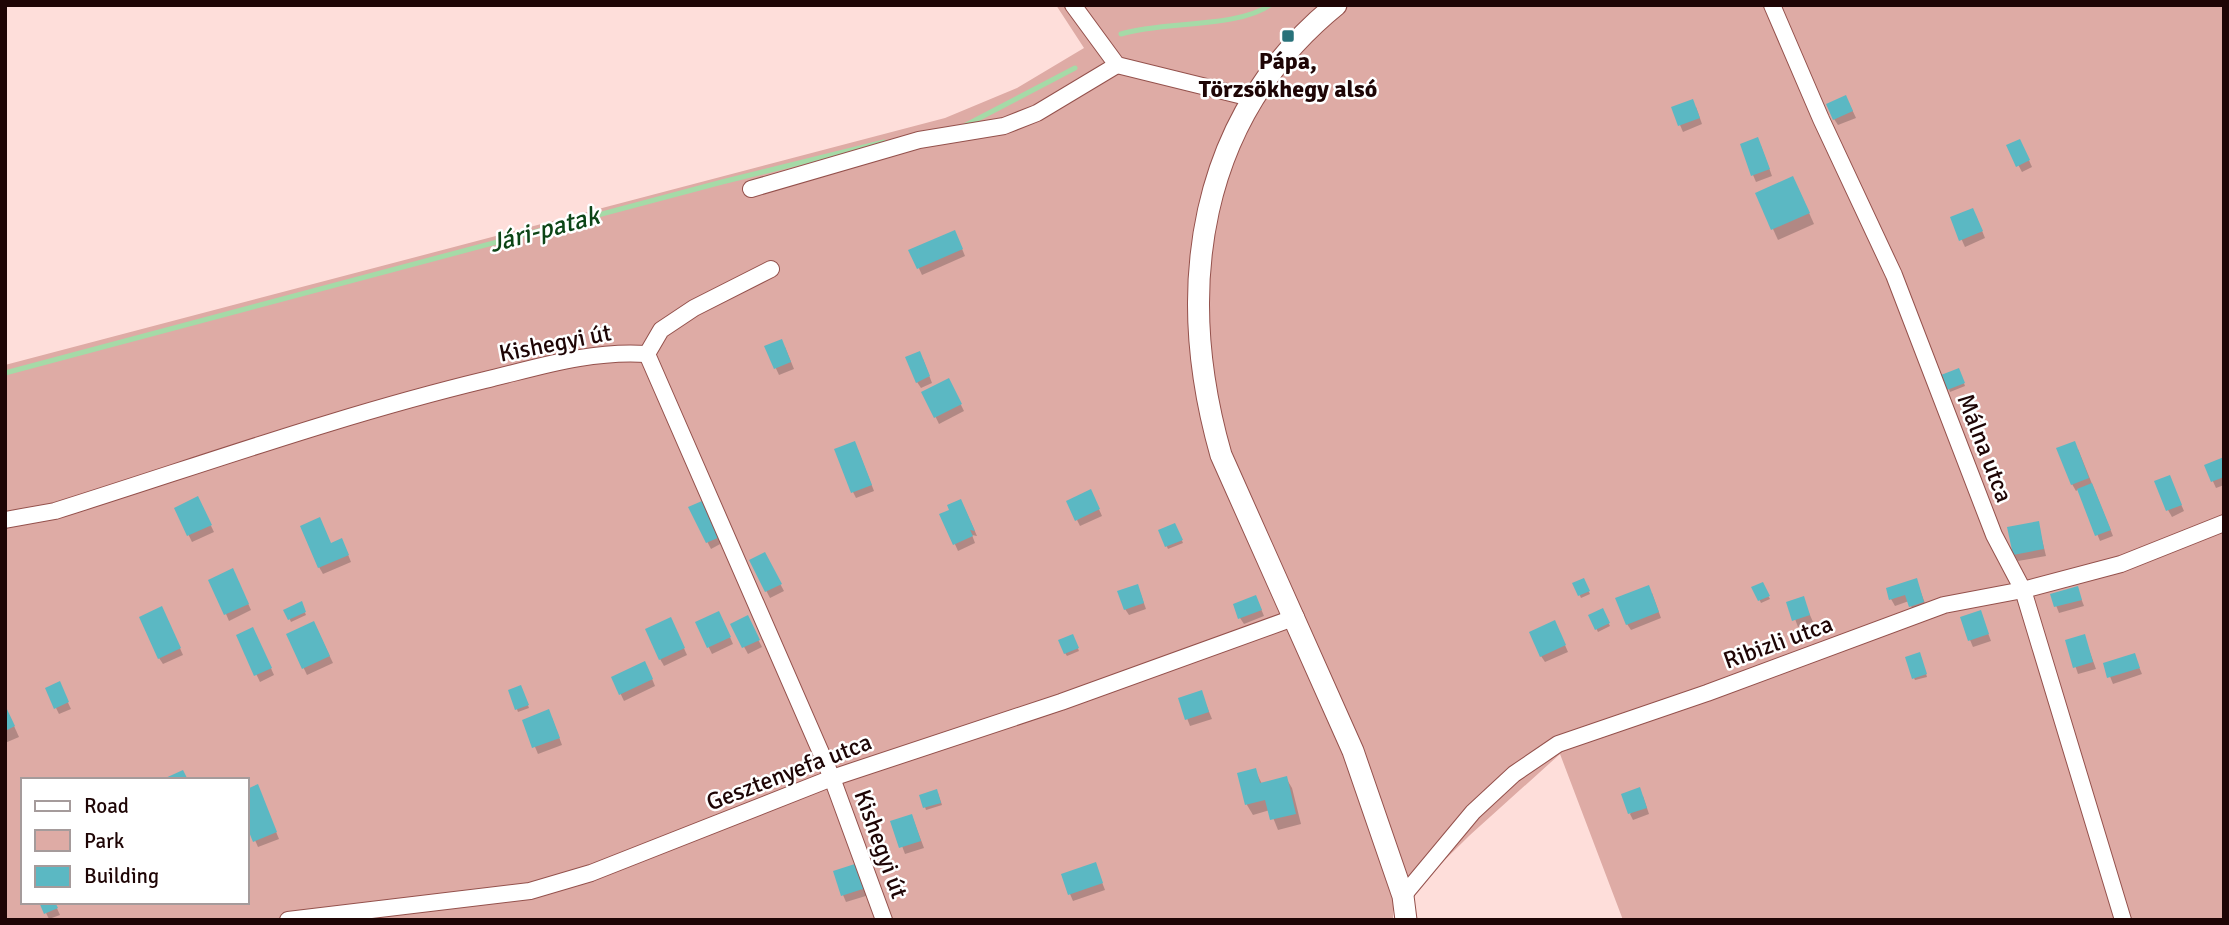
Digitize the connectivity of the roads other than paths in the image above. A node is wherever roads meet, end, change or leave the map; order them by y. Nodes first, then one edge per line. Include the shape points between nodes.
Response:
1 (1073, 5) edge
2 (1336, 5) edge
3 (1772, 5) edge
4 (1117, 65) junction
5 (1255, 99) junction
6 (751, 189) dead end
7 (771, 269) dead end
8 (646, 354) junction
9 (5, 520) edge
10 (2224, 523) edge
11 (2023, 590) junction
12 (1296, 617) junction
13 (832, 778) junction
14 (1403, 896) junction
15 (288, 920) edge
16 (884, 920) edge
17 (1406, 920) edge
18 (2123, 920) edge

1 - 4 street
2 - 5 main road via 1283,57
3 - 11 street, Málna utca via 1894,275 1994,535
4 - 5 street
4 - 6 street via 1037,113 1004,126 919,140
5 - 12 main road via 1229,148 1201,236 1197,332 1208,409 1221,454
7 - 8 street via 661,330
8 - 9 street, Kishegyi út via 613,352 582,357 413,398 55,511
8 - 13 street, Kishegyi út
10 - 11 street, Ribizli utca via 2122,564
11 - 14 street, Ribizli utca via 1944,605 1558,744 1514,774 1473,812
11 - 18 street, Málna utca
12 - 13 street, Gesztenyefa utca
12 - 14 main road via 1353,751
13 - 15 street, Gesztenyefa utca via 591,873 530,891
13 - 16 street, Kishegyi út
14 - 17 main road

